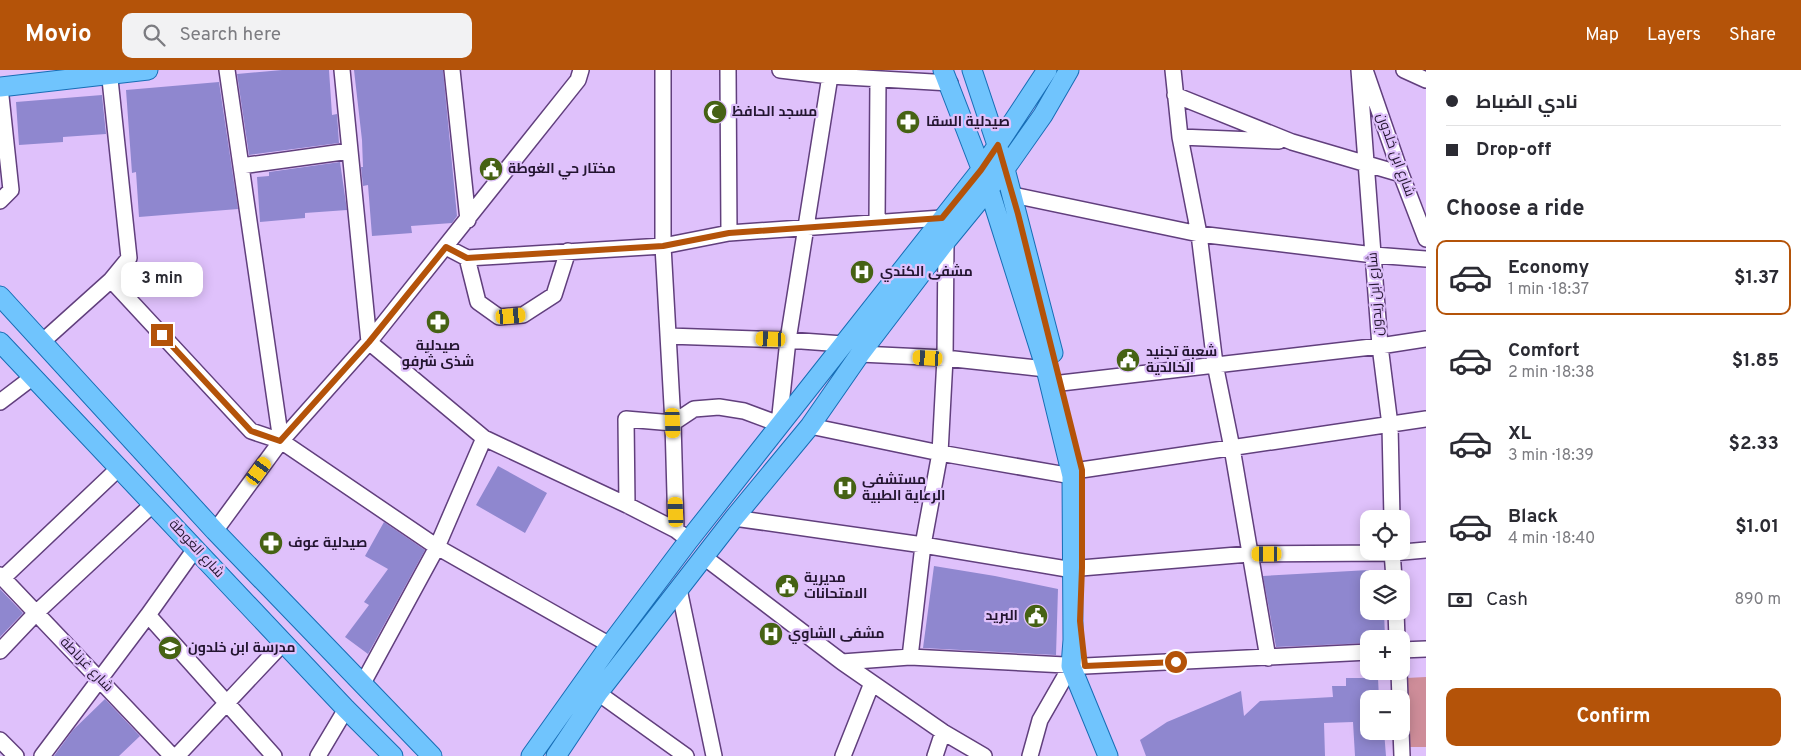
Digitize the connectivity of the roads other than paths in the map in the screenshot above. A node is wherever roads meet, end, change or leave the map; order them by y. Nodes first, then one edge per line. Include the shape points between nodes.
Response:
1 (148, 70) edge
2 (227, 70) edge
3 (342, 70) edge
4 (452, 70) edge
5 (581, 70) edge
6 (663, 70) edge
7 (728, 70) edge
8 (780, 70) edge
9 (972, 70) edge
10 (1047, 70) edge
11 (1069, 70) edge
12 (1173, 70) edge
13 (1359, 70) edge
14 (1365, 70) edge
15 (1404, 70) edge
16 (109, 72) edge
17 (830, 76) junction
18 (946, 77) edge
19 (878, 80) junction
20 (1426, 80) edge
21 (0, 87) edge
22 (1175, 95) junction
23 (1180, 137) junction
24 (1292, 142) junction
25 (998, 145) junction
26 (350, 151) junction
27 (1365, 164) junction
28 (241, 166) junction
29 (1005, 169) junction
30 (981, 170) junction
31 (1401, 174) junction
32 (989, 189) junction
33 (1013, 195) junction
34 (0, 201) edge
35 (942, 218) junction
36 (468, 220) junction
37 (877, 222) junction
38 (807, 227) junction
39 (729, 233) junction
40 (1199, 234) junction
41 (1426, 239) edge
42 (946, 241) junction
43 (663, 246) junction
44 (446, 247) junction
45 (568, 251) junction
46 (1374, 255) junction
47 (467, 258) junction
48 (1426, 259) edge
49 (112, 280) junction
50 (0, 296) edge
51 (668, 336) junction
52 (1426, 339) edge
53 (788, 340) junction
54 (0, 342) edge
55 (42, 342) junction
56 (369, 342) junction
57 (843, 344) junction
58 (1380, 346) junction
59 (860, 354) junction
60 (945, 358) junction
61 (1215, 364) junction
62 (1046, 369) junction
63 (33, 377) junction
64 (1061, 382) junction
65 (0, 402) edge
66 (1426, 419) edge
67 (673, 423) junction
68 (779, 424) junction
69 (1390, 425) junction
70 (810, 426) junction
71 (484, 438) junction
72 (280, 441) junction
73 (1232, 448) junction
74 (940, 452) junction
75 (119, 468) junction
76 (1077, 473) junction
77 (153, 504) junction
78 (626, 504) junction
79 (1392, 510) edge
80 (734, 518) junction
81 (215, 531) junction
82 (682, 535) junction
83 (923, 545) junction
84 (437, 547) junction
85 (195, 549) junction
86 (1426, 550) edge
87 (1410, 551) edge
88 (1360, 552) edge
89 (1249, 554) junction
90 (704, 556) junction
91 (1077, 569) junction
92 (2, 576) edge
93 (679, 590) junction
94 (36, 613) junction
95 (148, 615) junction
96 (284, 642) junction
97 (610, 644) junction
98 (1426, 649) edge
99 (1410, 650) edge
100 (0, 651) edge
101 (1360, 653) edge
102 (910, 658) junction
103 (1268, 658) junction
104 (842, 662) junction
105 (1078, 666) junction
106 (100, 680) junction
107 (363, 683) junction
108 (872, 683) junction
109 (598, 693) junction
110 (227, 703) junction
111 (346, 709) junction
112 (943, 732) junction
113 (0, 740) edge
114 (1401, 740) edge
115 (16, 756) edge
116 (42, 756) edge
117 (172, 756) edge
118 (177, 756) edge
119 (274, 756) edge
120 (318, 756) edge
121 (393, 756) edge
122 (432, 756) edge
123 (531, 756) edge
124 (556, 756) edge
125 (686, 756) edge
126 (714, 756) edge
127 (843, 756) edge
128 (935, 756) edge
129 (984, 756) edge
130 (1030, 756) edge
131 (1108, 756) edge
132 (1121, 756) edge
133 (1402, 756) edge

1 - 16 main road
2 - 28 street
3 - 26 street
4 - 36 street
5 - 36 street via 578,80
6 - 43 street
7 - 39 street
8 - 17 street
9 - 25 main road
10 - 25 main road
11 - 29 main road via 1043,115
12 - 22 street
13 - 27 street, شارع ابن زيدون
14 - 31 street, شارع ابن خلدون
15 - 20 street
16 - 21 main road
16 - 49 street via 129,258
17 - 19 street
17 - 38 street
18 - 19 street
18 - 30 main road
19 - 37 street
21 - 34 street via 11,190
22 - 23 street
22 - 24 street
23 - 24 street
23 - 40 street
24 - 27 street
25 - 29 main road
25 - 30 main road
26 - 28 street
26 - 56 street
27 - 31 street
27 - 46 street, شارع ابن زيدون
28 - 72 street
29 - 32 main road
29 - 33 main road
30 - 32 main road
30 - 35 main road
31 - 41 street, شارع ابن خلدون
32 - 42 main road
32 - 62 main road
33 - 40 street
33 - 64 main road
35 - 37 street
35 - 57 main road
36 - 44 street
37 - 38 street
38 - 39 street
38 - 53 street
39 - 43 street
40 - 46 street
40 - 61 street
42 - 59 main road
42 - 60 street
43 - 45 street
43 - 51 street
44 - 47 street
44 - 56 street
45 - 47 street
45 - 47 street via 554,295 523,315 500,317 478,302
46 - 48 street
46 - 58 street, شارع ابن زيدون
49 - 55 street
49 - 72 street via 251,431
50 - 55 main road
51 - 53 street
51 - 67 street
52 - 58 street
53 - 57 street
53 - 68 street
54 - 63 main road, شارع الغوطة
55 - 81 main road
56 - 71 street
56 - 72 street
57 - 68 main road
58 - 61 street
58 - 69 street, شارع ابن زيدون
59 - 60 street
59 - 70 main road
60 - 62 street
60 - 74 street
61 - 64 street
61 - 73 street
62 - 76 main road
63 - 65 street
63 - 75 main road, شارع الغوطة
64 - 76 main road
66 - 69 street
67 - 68 street via 694,410 719,407 744,411
67 - 78 street via 626,419
67 - 82 street
68 - 82 main road
69 - 73 street
69 - 79 street, شارع ابن زيدون
70 - 74 street
70 - 80 main road
71 - 78 street
71 - 84 street
72 - 81 street
72 - 84 street
73 - 76 street
73 - 89 street
74 - 76 street
74 - 83 street
75 - 77 main road, شارع الغوطة
75 - 92 street
76 - 91 main road
77 - 85 main road, شارع الغوطة
77 - 94 street
78 - 82 street
80 - 83 street
80 - 90 main road
81 - 107 main road
82 - 97 main road
83 - 91 street
83 - 102 street
84 - 97 street
84 - 107 street
85 - 95 street
85 - 96 main road, شارع الغوطة
86 - 87 street
88 - 89 street
89 - 91 street
89 - 103 street
90 - 93 main road
90 - 104 street
91 - 105 main road via 1074,640
92 - 94 street, شارع غرناطة
93 - 109 main road
93 - 126 street
94 - 100 street
94 - 106 street, شارع غرناطة
95 - 106 street
95 - 110 street
96 - 110 street
96 - 111 main road, شارع الغوطة
97 - 123 main road
98 - 99 street
101 - 103 street
102 - 104 street
102 - 105 street
103 - 105 street
104 - 108 street
105 - 130 street via 1040,720
105 - 131 main road
105 - 132 main road
106 - 116 street
106 - 117 street, شارع غرناطة
107 - 122 main road
108 - 112 street
108 - 127 street
109 - 124 main road
109 - 125 street
110 - 118 street
110 - 119 street
111 - 120 street
111 - 121 main road, شارع الغوطة
112 - 128 street
112 - 129 street
113 - 115 street
114 - 133 street

